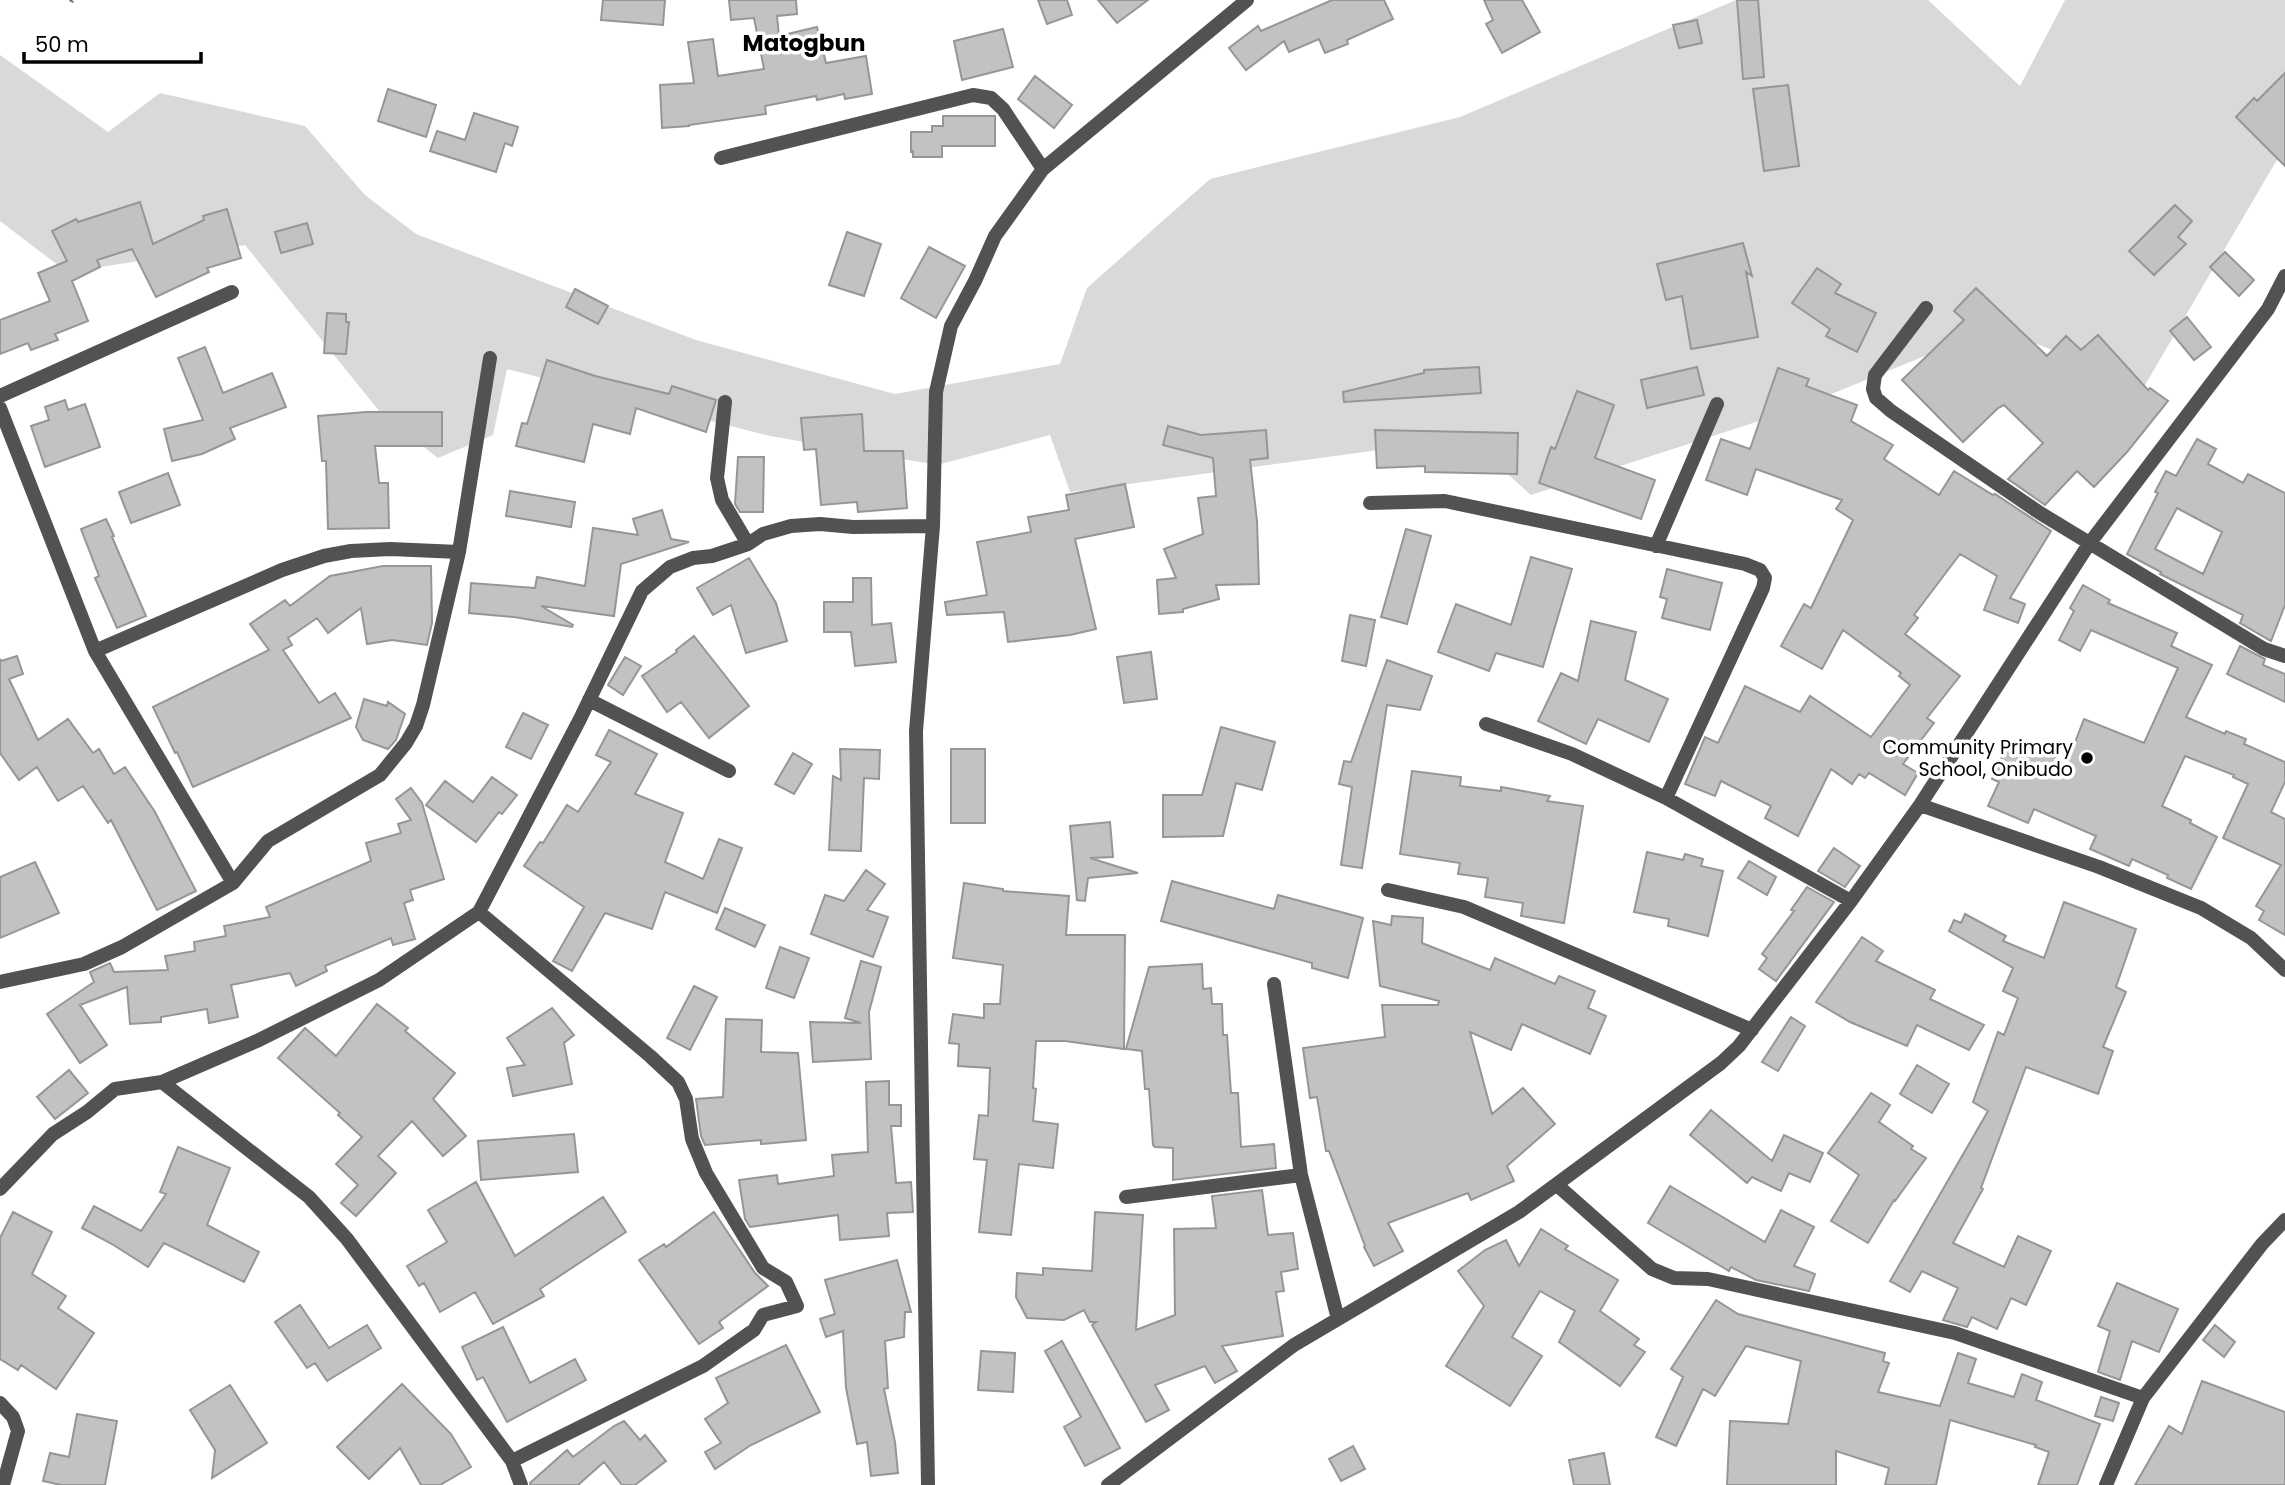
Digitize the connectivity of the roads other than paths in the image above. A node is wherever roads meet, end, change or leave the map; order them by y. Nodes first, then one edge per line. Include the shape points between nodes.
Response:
1 (1247, 0) edge
2 (721, 158) dead end
3 (1043, 169) junction
4 (2285, 276) edge
5 (232, 292) dead end
6 (1926, 308) dead end
7 (2268, 309) junction
8 (2285, 311) edge
9 (490, 358) dead end
10 (0, 397) edge
11 (725, 402) dead end
12 (1717, 404) dead end
13 (0, 408) edge
14 (1370, 503) dead end
15 (933, 526) junction
16 (748, 544) junction
17 (2088, 544) junction
18 (1656, 546) junction
19 (459, 552) junction
20 (95, 651) junction
21 (2285, 656) edge
22 (589, 700) junction
23 (1486, 724) dead end
24 (729, 771) dead end
25 (1667, 798) junction
26 (1920, 805) junction
27 (233, 883) junction
28 (1388, 890) dead end
29 (1851, 901) junction
30 (479, 912) junction
31 (2285, 970) edge
32 (0, 982) edge
33 (1274, 984) dead end
34 (1752, 1030) junction
35 (162, 1082) junction
36 (1301, 1175) junction
37 (1557, 1185) junction
38 (0, 1189) edge
39 (1126, 1197) dead end
40 (2285, 1220) edge
41 (1338, 1319) junction
42 (2143, 1398) junction
43 (0, 1403) edge
44 (512, 1461) junction
45 (3, 1485) edge
46 (521, 1485) edge
47 (928, 1485) edge
48 (1108, 1485) edge
49 (2106, 1485) edge

1 - 3 street
2 - 3 street via 973,95 991,98 1003,109
3 - 15 street via 995,236 951,326 936,392
4 - 7 street
5 - 10 street
6 - 17 street via 1875,375 1876,398
7 - 8 street
7 - 17 street
9 - 19 street
11 - 16 street via 717,478 722,500
12 - 18 street
13 - 20 street
14 - 18 street via 1445,501
15 - 16 street via 791,526
15 - 47 street via 916,731
16 - 22 street via 670,567 642,592
17 - 21 street via 2264,649
17 - 26 street
18 - 25 street via 1745,564 1760,570 1765,578
19 - 20 street via 390,549 324,556
19 - 27 street via 423,705 406,743 380,775 268,841
20 - 27 street
22 - 24 street
22 - 30 street
23 - 25 street via 1572,754
25 - 29 street
26 - 29 street
26 - 31 street via 2201,908 2250,938
27 - 32 street via 84,964
28 - 34 street via 1464,907
29 - 34 street
30 - 35 street via 379,979 259,1040
30 - 44 street via 678,1082 706,1174 763,1268 786,1282 797,1306 763,1315 754,1330 703,1366
33 - 36 street
34 - 37 street via 1721,1063
35 - 38 street via 115,1090 53,1134
35 - 44 street via 309,1197 347,1240
36 - 39 street
36 - 41 street
37 - 41 street
37 - 42 street via 1652,1269 1674,1278 1708,1279 1955,1333
40 - 42 street
41 - 48 street via 1294,1345
42 - 49 street
43 - 45 street via 18,1431
44 - 46 street

